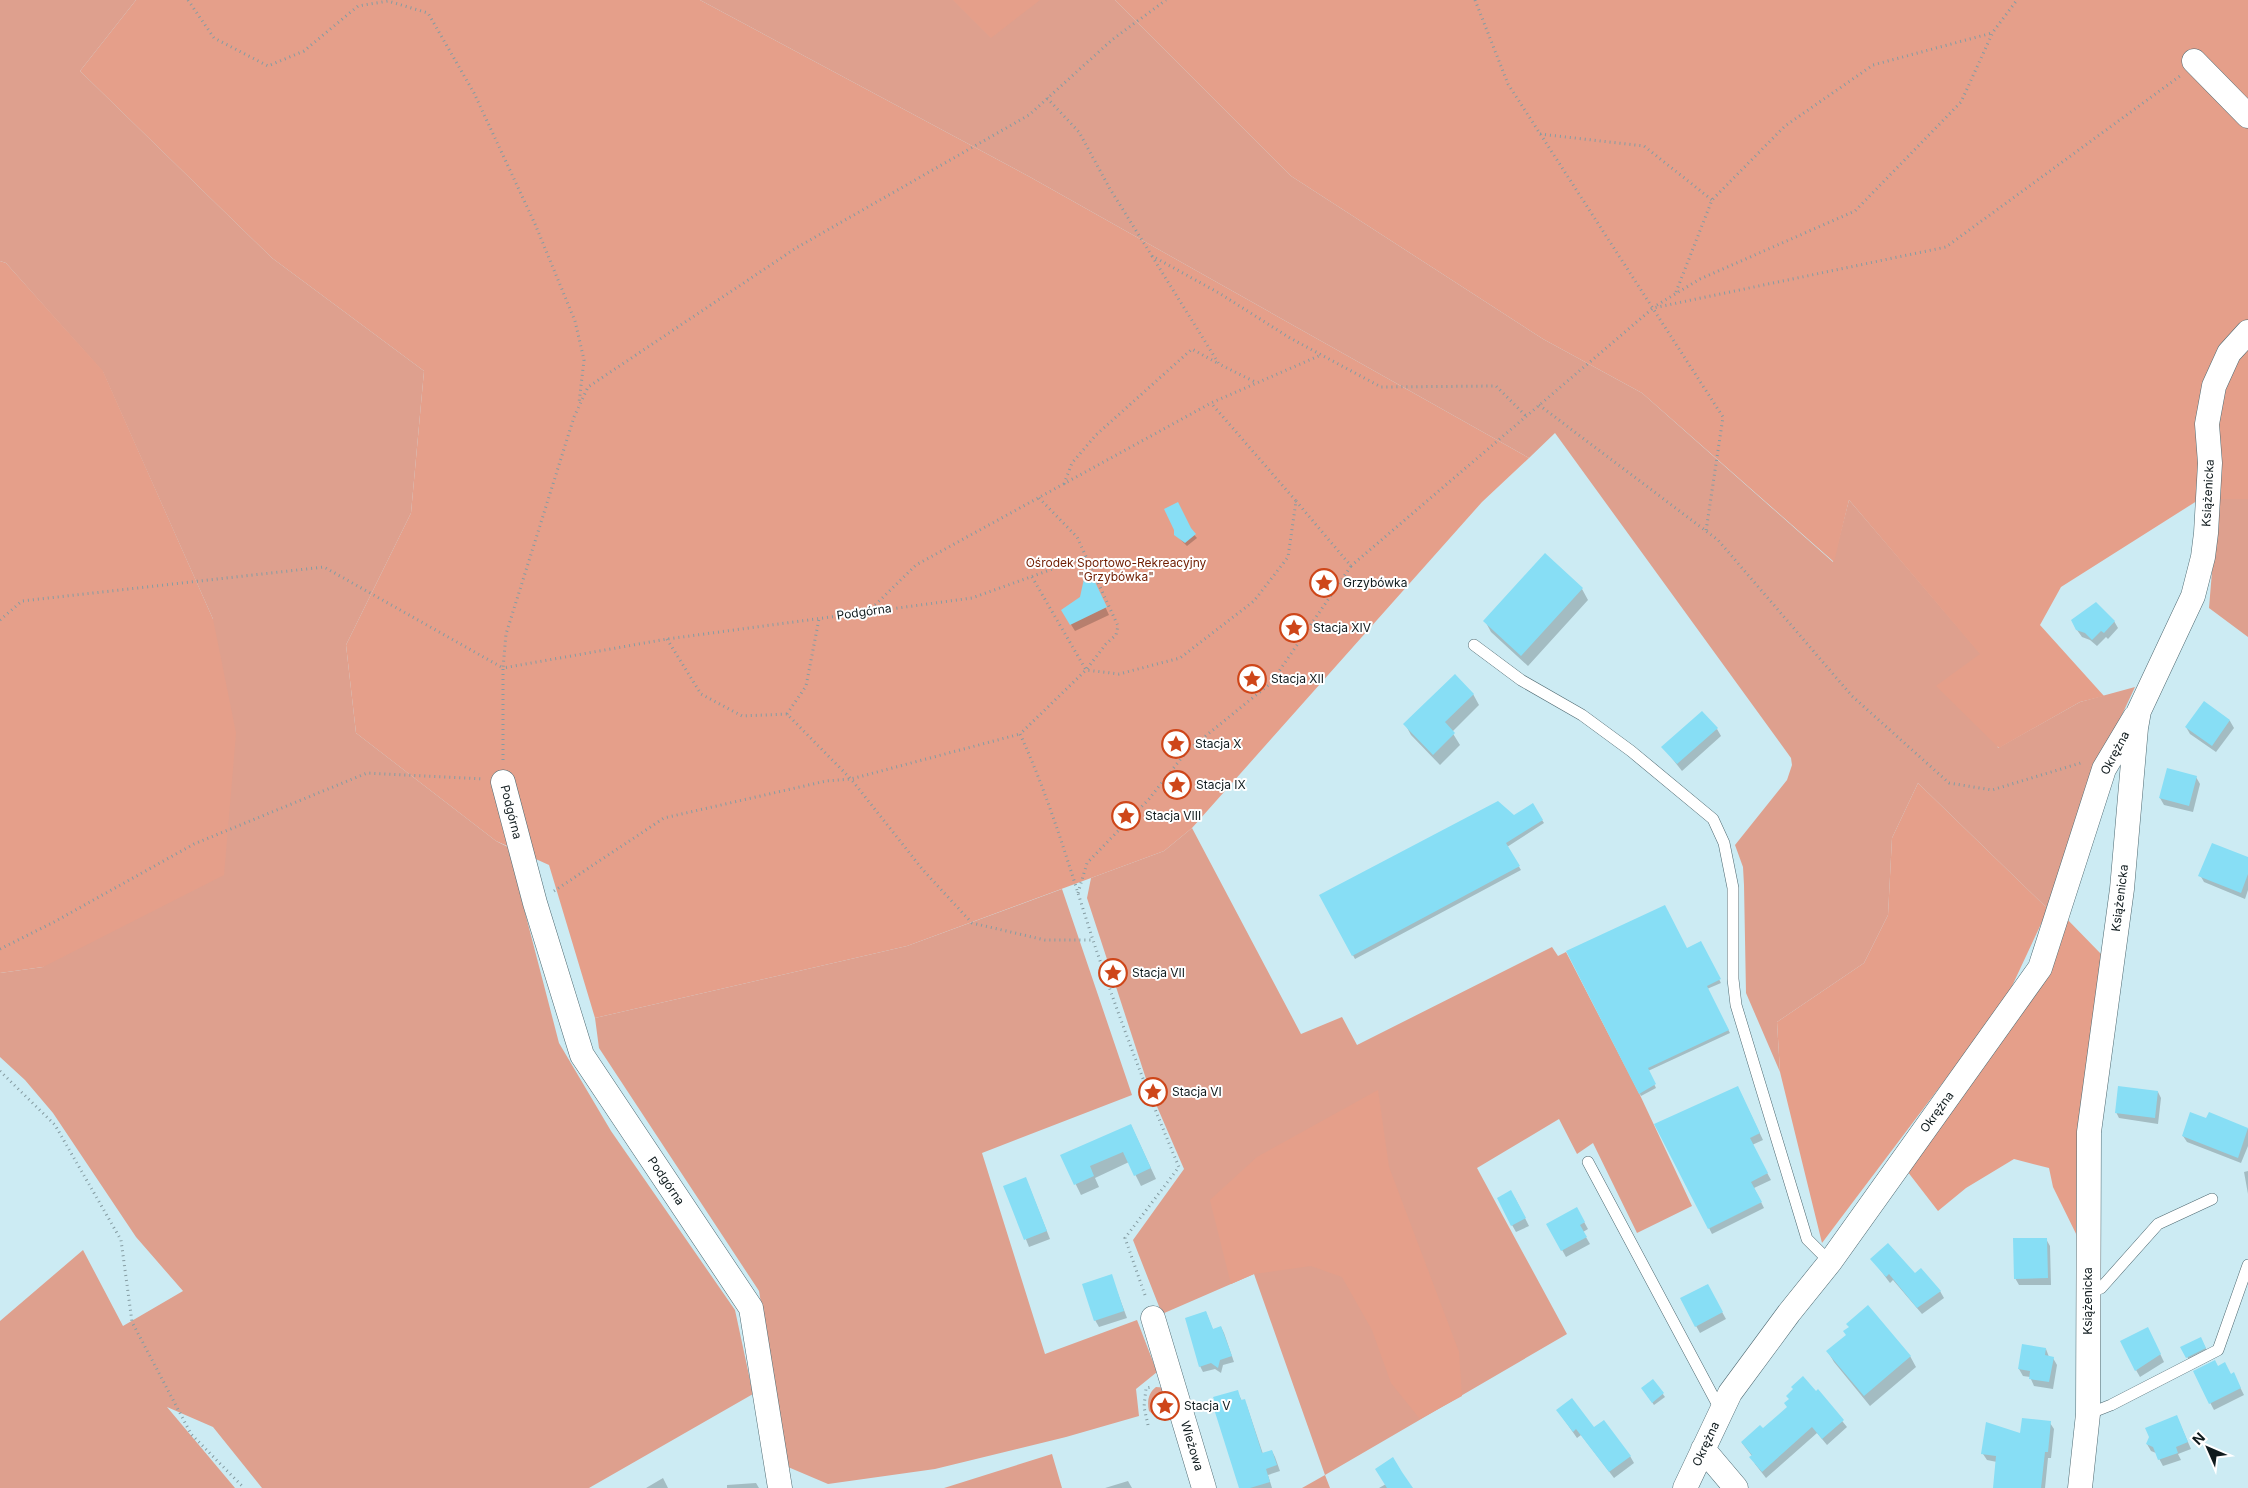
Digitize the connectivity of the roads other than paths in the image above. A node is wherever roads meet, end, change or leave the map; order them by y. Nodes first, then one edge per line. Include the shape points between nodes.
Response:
1 (2194, 61) road end
2 (2248, 116) edge
3 (2248, 332) edge
4 (1474, 645) dead end
5 (2139, 711) junction
6 (2112, 754) junction
7 (2133, 770) junction
8 (503, 782) road end
9 (1588, 1162) dead end
10 (2212, 1199) dead end
11 (1830, 1262) junction
12 (2248, 1265) edge
13 (2088, 1294) junction
14 (1153, 1318) road end
15 (1721, 1411) junction
16 (2088, 1414) junction
17 (1703, 1449) junction
18 (780, 1488) edge
19 (1204, 1488) edge
20 (1685, 1488) edge
21 (1736, 1488) edge
22 (2080, 1488) edge

1 - 2 street
3 - 5 street, Książenicka via 2229,353 2214,386 2208,424 2210,463 2206,533 2193,596
4 - 11 lane via 1521,680 1582,716 1631,751 1713,819 1724,843 1733,888 1736,1005 1807,1239
5 - 6 street, Okrężna
5 - 7 street, Książenicka
6 - 7 street via 2125,760
6 - 11 street, Okrężna via 2040,968
7 - 13 street, Książenicka via 2114,955 2092,1096
8 - 18 street, Podgórna via 535,903 582,1055 750,1308
9 - 15 lane
10 - 13 lane via 2158,1224 2101,1288
11 - 15 street, Okrężna via 1730,1393
12 - 16 lane via 2218,1350
13 - 16 street, Książenicka
14 - 19 street, Wieżowa
15 - 17 street, Okrężna
16 - 22 street, Książenicka
17 - 20 street, Okrężna
17 - 21 street

